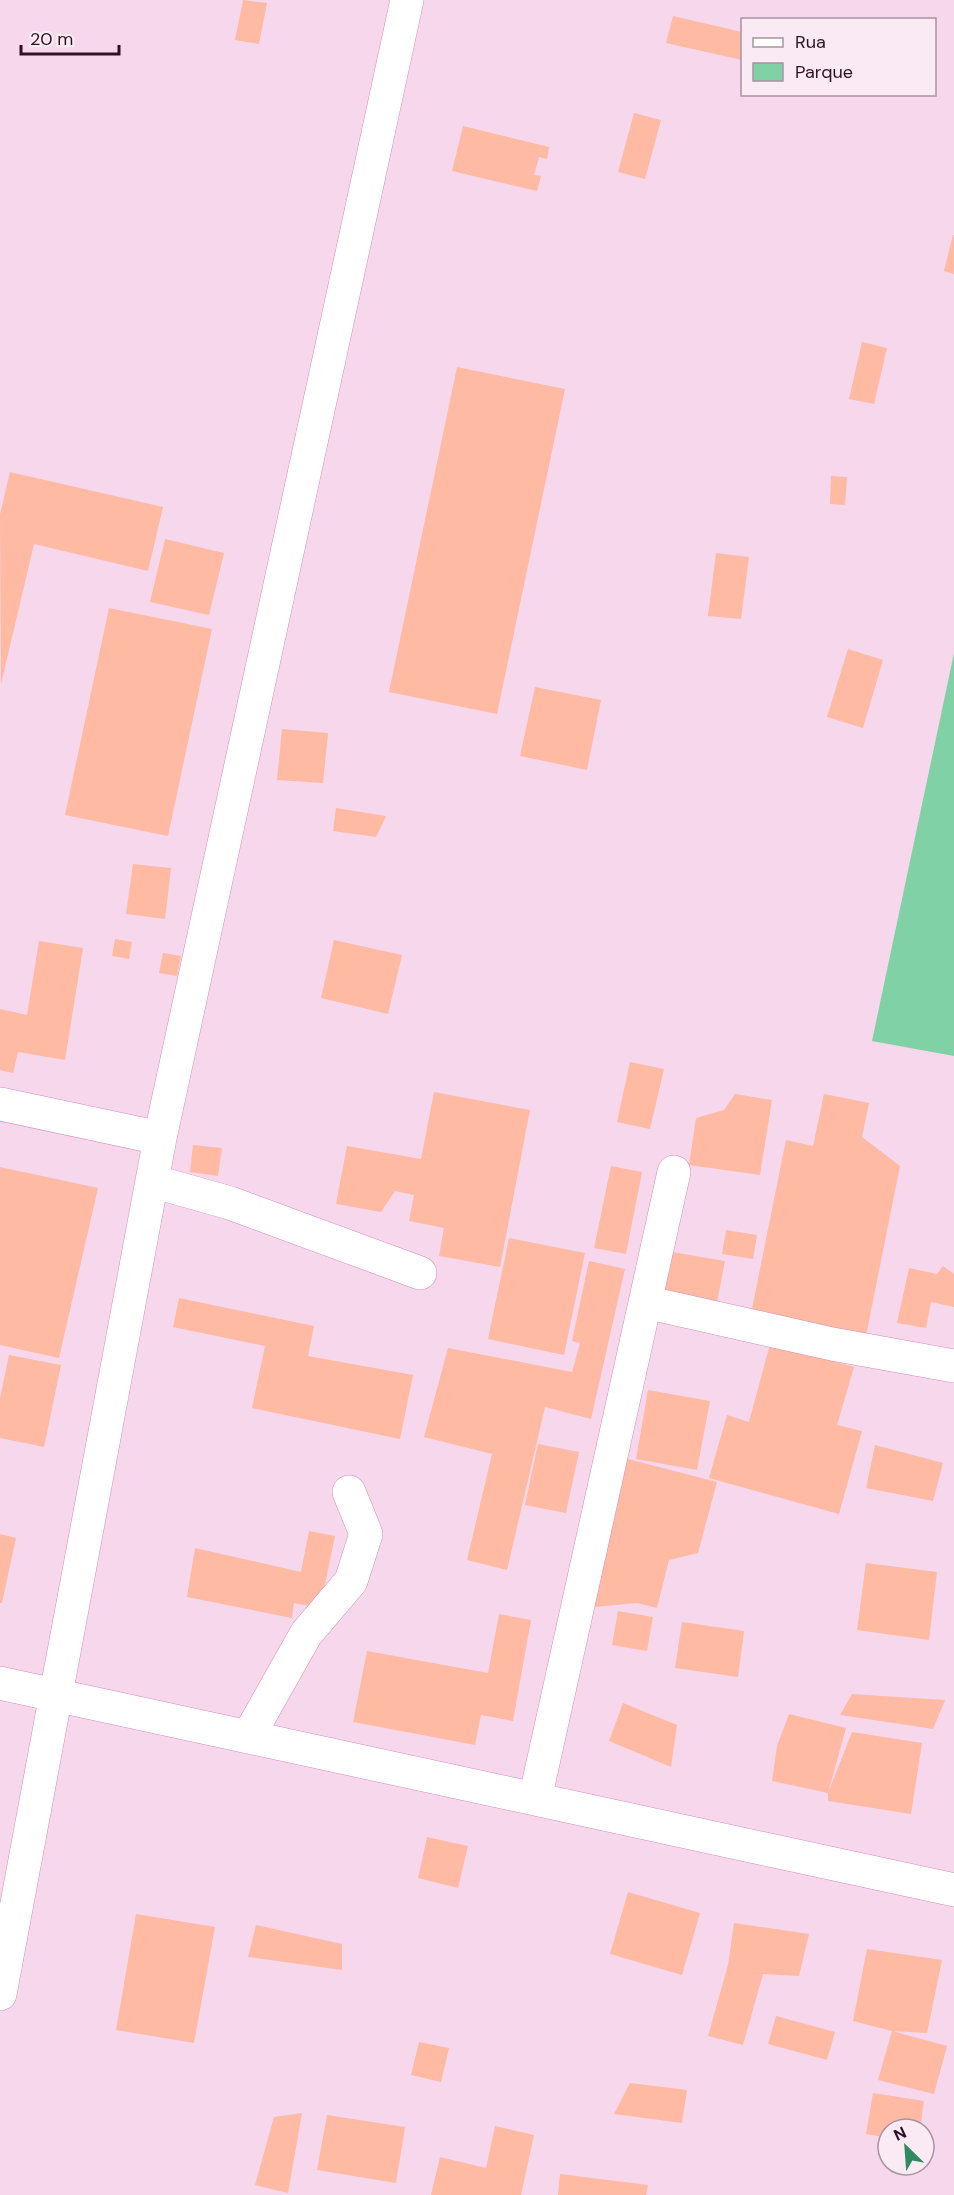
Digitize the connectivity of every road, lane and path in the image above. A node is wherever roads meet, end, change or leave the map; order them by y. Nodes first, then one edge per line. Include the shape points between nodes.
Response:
1 (407, 0) edge
2 (0, 1104) edge
3 (160, 1138) junction
4 (674, 1172) dead end
5 (152, 1181) junction
6 (420, 1274) dead end
7 (645, 1302) junction
8 (954, 1366) edge
9 (350, 1492) dead end
10 (0, 1683) edge
11 (57, 1696) junction
12 (248, 1737) junction
13 (535, 1799) junction
14 (954, 1890) edge
15 (0, 1994) edge

1 - 3 street
2 - 3 street
3 - 5 street
4 - 7 street
5 - 6 street via 230,1203
5 - 11 street
7 - 8 street via 832,1344
7 - 13 street
9 - 12 street via 366,1534 351,1581 306,1634
10 - 11 street
11 - 12 street
11 - 15 street
12 - 13 street
13 - 14 street

